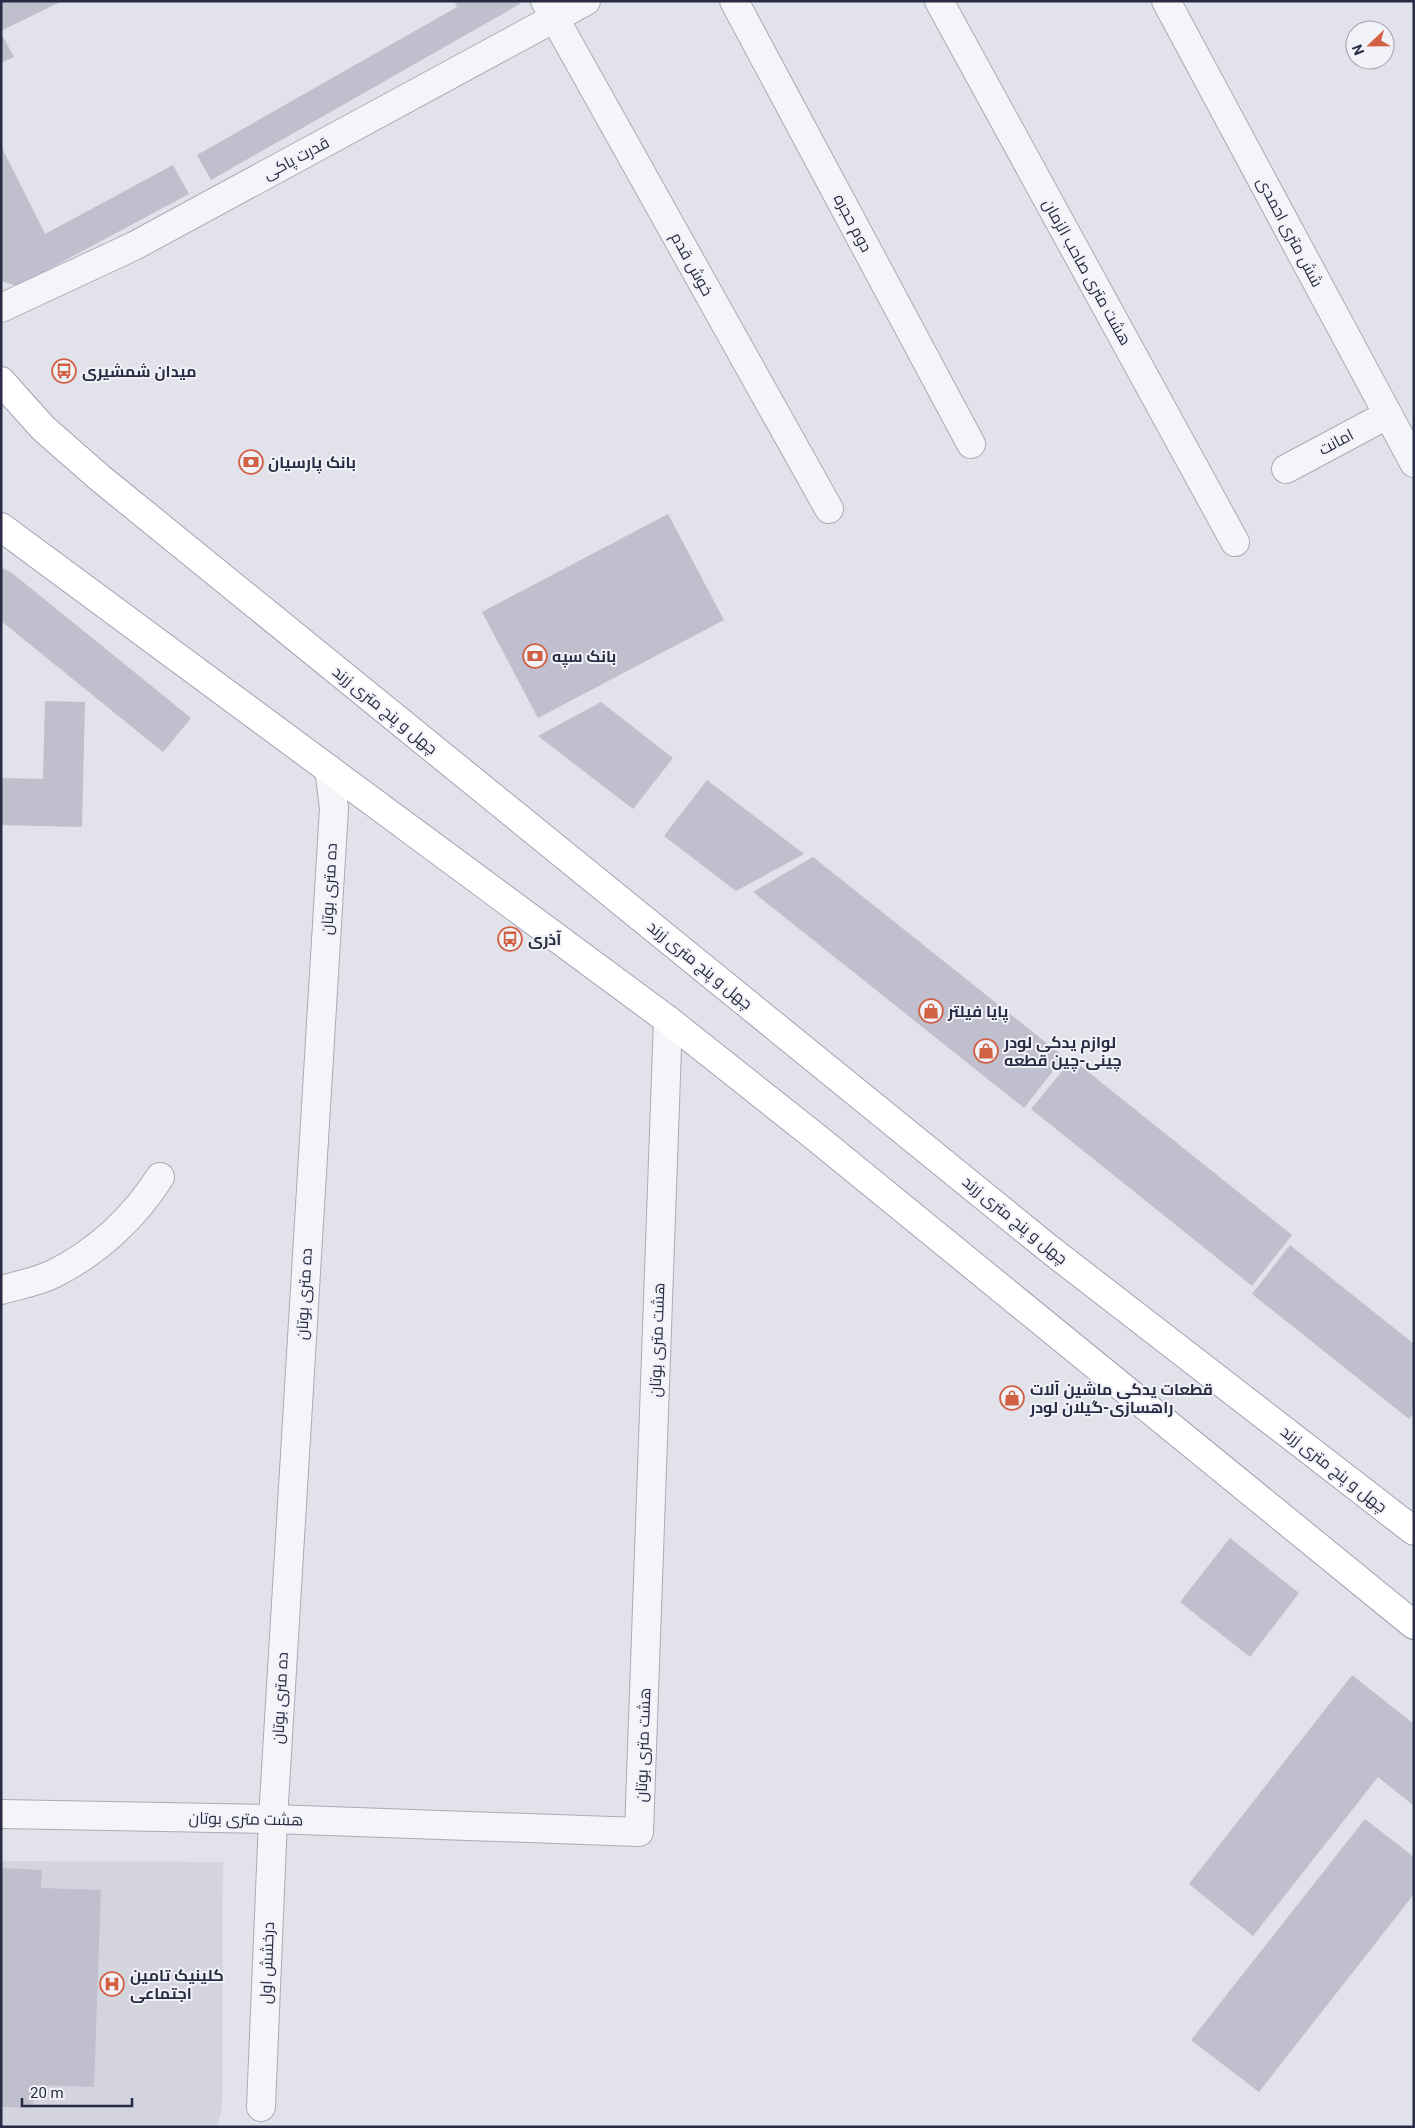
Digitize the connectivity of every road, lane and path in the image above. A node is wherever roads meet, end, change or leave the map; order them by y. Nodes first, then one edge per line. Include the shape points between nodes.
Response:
1 (586, 1) edge
2 (734, 1) edge
3 (939, 1) edge
4 (1166, 1) edge
5 (550, 10) edge
6 (1, 308) edge
7 (1, 381) edge
8 (1, 400) edge
9 (1387, 415) junction
10 (44, 428) junction
11 (971, 444) dead end
12 (1414, 464) edge
13 (1286, 469) dead end
14 (828, 509) dead end
15 (1, 527) edge
16 (1235, 542) dead end
17 (329, 768) junction
18 (668, 1020) junction
19 (160, 1178) dead end
20 (1, 1290) edge
21 (1414, 1531) edge
22 (1414, 1625) edge
23 (1, 1814) edge
24 (273, 1819) junction
25 (261, 2107) dead end

1 - 5 street, قدرت پاکی
2 - 11 street, دوم حجره
3 - 16 street, هشت متری صاحب الزمان
4 - 9 street, شش متری احمدی
5 - 6 street, قدرت پاکی via 134,246
5 - 14 street, خوش قدم
7 - 10 main road, چهل و پنج متری زرند
8 - 10 main road
9 - 12 street, شش متری احمدی
9 - 13 street, امانت
10 - 21 main road, چهل و پنج متری زرند via 100,478 1048,1248
15 - 17 main road
17 - 18 main road
17 - 24 street, ده متری بوتان via 334,808
18 - 22 main road
18 - 24 street, هشت متری بوتان via 640,1832
19 - 20 street via 146,1199 110,1236 76,1260 52,1275
23 - 24 street, هشت متری بوتان
24 - 25 street, درخشش اول

